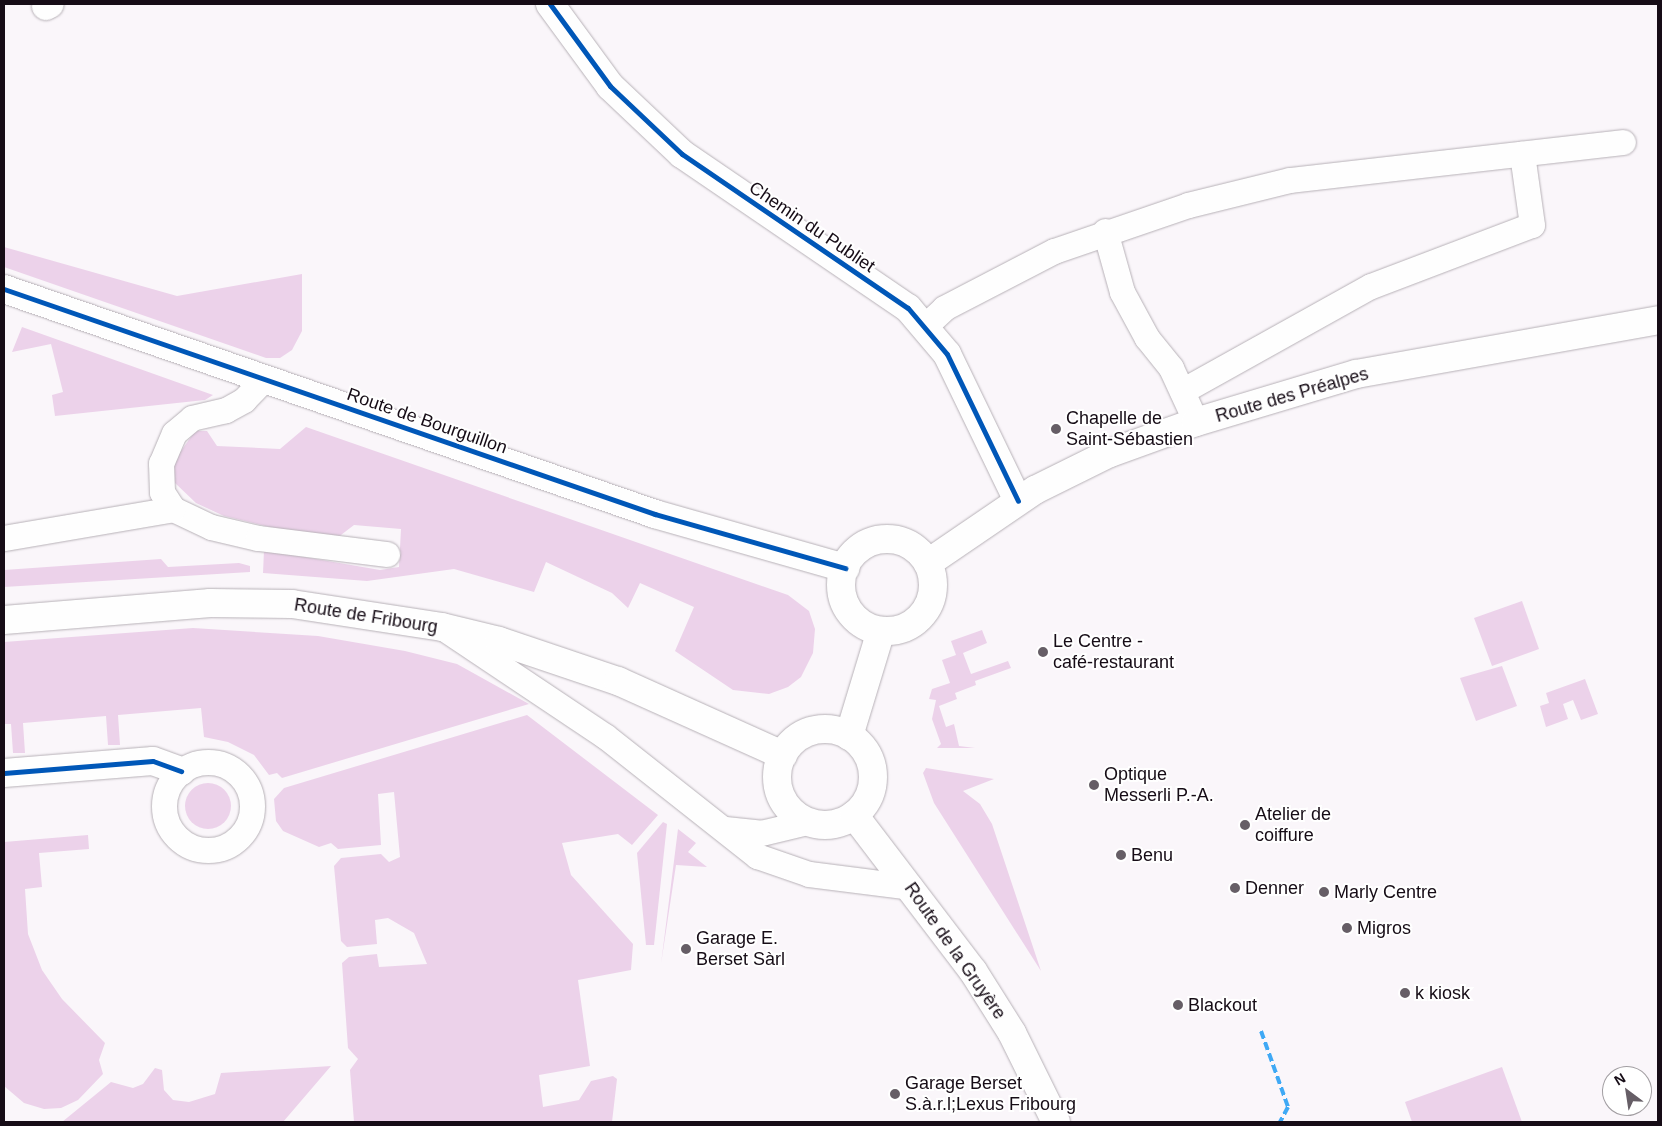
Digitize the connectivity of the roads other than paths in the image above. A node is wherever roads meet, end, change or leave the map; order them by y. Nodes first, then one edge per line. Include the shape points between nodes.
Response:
1 (550, 4) edge
2 (1623, 142) dead end
3 (1522, 154) junction
4 (1105, 232) junction
5 (4, 289) edge
6 (1658, 320) edge
7 (925, 326) junction
8 (263, 380) junction
9 (1182, 391) junction
10 (1196, 422) junction
11 (1018, 500) junction
12 (173, 509) junction
13 (4, 538) edge
14 (387, 554) dead end
15 (928, 563) junction
16 (845, 568) junction
17 (4, 620) edge
18 (442, 627) junction
19 (881, 631) junction
20 (849, 736) junction
21 (783, 755) junction
22 (181, 770) dead end
23 (4, 773) edge
24 (854, 815) junction
25 (807, 822) junction
26 (725, 829) junction
27 (910, 887) junction
28 (1056, 1122) edge

1 - 7 main road, Chemin du Publiet via 610,86 682,154 908,308
2 - 3 lane
3 - 4 lane via 1290,180
3 - 9 lane via 1532,225 1371,286
4 - 7 lane via 1054,251 944,308
4 - 9 lane via 1122,292
5 - 8 main road, Route de Bourguillon
6 - 10 main road, Route des Préalpes via 1356,374
7 - 11 main road, Chemin du Publiet via 947,354
8 - 12 lane via 244,400 226,410 192,418 174,434 161,463 162,492
8 - 16 main road, Route de Bourguillon via 655,514
9 - 10 lane
10 - 11 main road, Route des Préalpes via 1096,459
11 - 15 main road, Route des Préalpes
12 - 13 lane
12 - 14 lane via 211,527 258,538
15 - 16 main road via 918,552 892,540 864,546
15 - 19 main road via 933,577 929,605 909,626
16 - 19 main road via 841,581 847,608 856,619
17 - 18 main road, Route de Fribourg via 210,604 292,604
18 - 21 main road, Route de Fribourg via 499,641 618,681
18 - 26 lane via 559,703
19 - 20 main road
20 - 21 main road via 817,730 797,738
20 - 24 main road via 866,754 872,780 870,794
21 - 25 main road via 777,777 782,799
22 - 23 main road via 153,761
24 - 25 main road via 832,825
24 - 27 main road, Route de la Gruyère
25 - 26 lane via 761,833
26 - 27 lane via 757,856 809,874
27 - 28 main road, Route de la Gruyère via 973,971 1012,1033

